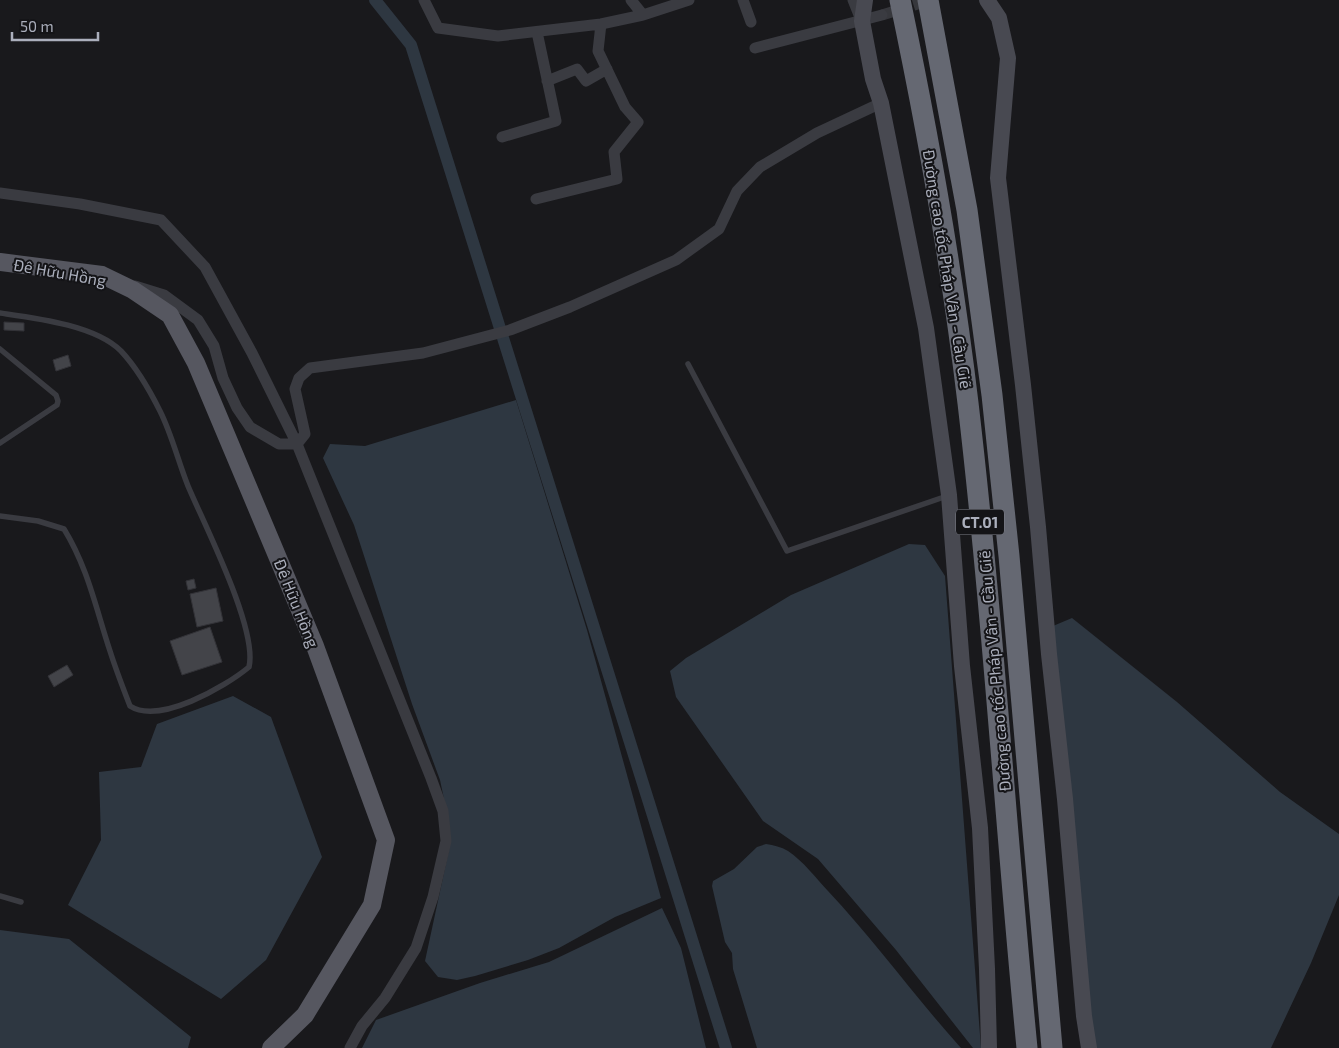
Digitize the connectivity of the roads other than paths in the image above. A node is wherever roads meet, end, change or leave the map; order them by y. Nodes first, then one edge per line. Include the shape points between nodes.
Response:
1 (424, 0) edge
2 (631, 0) edge
3 (689, 0) edge
4 (743, 0) edge
5 (853, 0) edge
6 (865, 0) edge
7 (900, 0) edge
8 (928, 0) edge
9 (987, 0) edge
10 (643, 15) junction
11 (882, 15) tunnel mouth
12 (862, 21) junction
13 (751, 22) dead end
14 (601, 24) junction
15 (537, 32) junction
16 (756, 48) dead end
17 (607, 68) junction
18 (547, 81) junction
19 (881, 103) junction
20 (502, 137) dead end
21 (0, 193) edge
22 (536, 199) dead end
23 (3, 262) edge
24 (126, 286) junction
25 (0, 313) edge
26 (0, 349) edge
27 (688, 364) dead end
28 (0, 444) edge
29 (297, 444) junction
30 (949, 495) junction
31 (0, 516) edge
32 (0, 896) edge
33 (21, 902) dead end
34 (271, 1048) edge
35 (350, 1048) edge
36 (989, 1048) edge
37 (1026, 1048) edge
38 (1052, 1048) edge
39 (1089, 1048) edge

1 - 15 street via 438,28 498,36
2 - 10 street
3 - 10 street
4 - 13 street
5 - 12 street
6 - 12 street
7 - 37 highway, Đường cao tốc Pháp Vân - Cầu Giẽ / CT.01 via 942,219 968,402
8 - 38 highway, Đường cao tốc Pháp Vân - Cầu Giẽ / CT.01 via 967,210 992,395
9 - 39 street via 999,18 1008,58 998,178 1026,413
10 - 14 street
11 - 12 street
12 - 16 street
12 - 19 street
14 - 15 street
14 - 17 street via 598,51
15 - 18 street
17 - 18 street via 586,81 577,69
17 - 22 street via 625,107 638,122 614,152 617,179
18 - 20 street via 556,121
19 - 29 street via 817,133 760,167 737,191 719,229 676,260 510,330 423,353 310,368 299,378 295,389 305,434
19 - 30 street via 926,328
21 - 29 street via 161,220 205,267
23 - 24 main road, Đê Hữu Hồng via 102,276
24 - 29 street via 138,286 164,296 198,320 214,346 223,378 237,408 250,427 279,444
24 - 34 main road, Đê Hữu Hồng via 170,315 196,363 315,646 386,840 372,906 305,1015
25 - 31 lane via 58,322 107,340 132,366 160,411 238,605 249,643 249,667 194,700 151,711 138,711 130,706 85,570 64,529 38,521
26 - 28 lane via 58,400 57,405
27 - 30 lane via 787,551
29 - 35 street via 444,812 446,841 433,897 416,948
30 - 36 street via 962,666 980,828
32 - 33 lane

